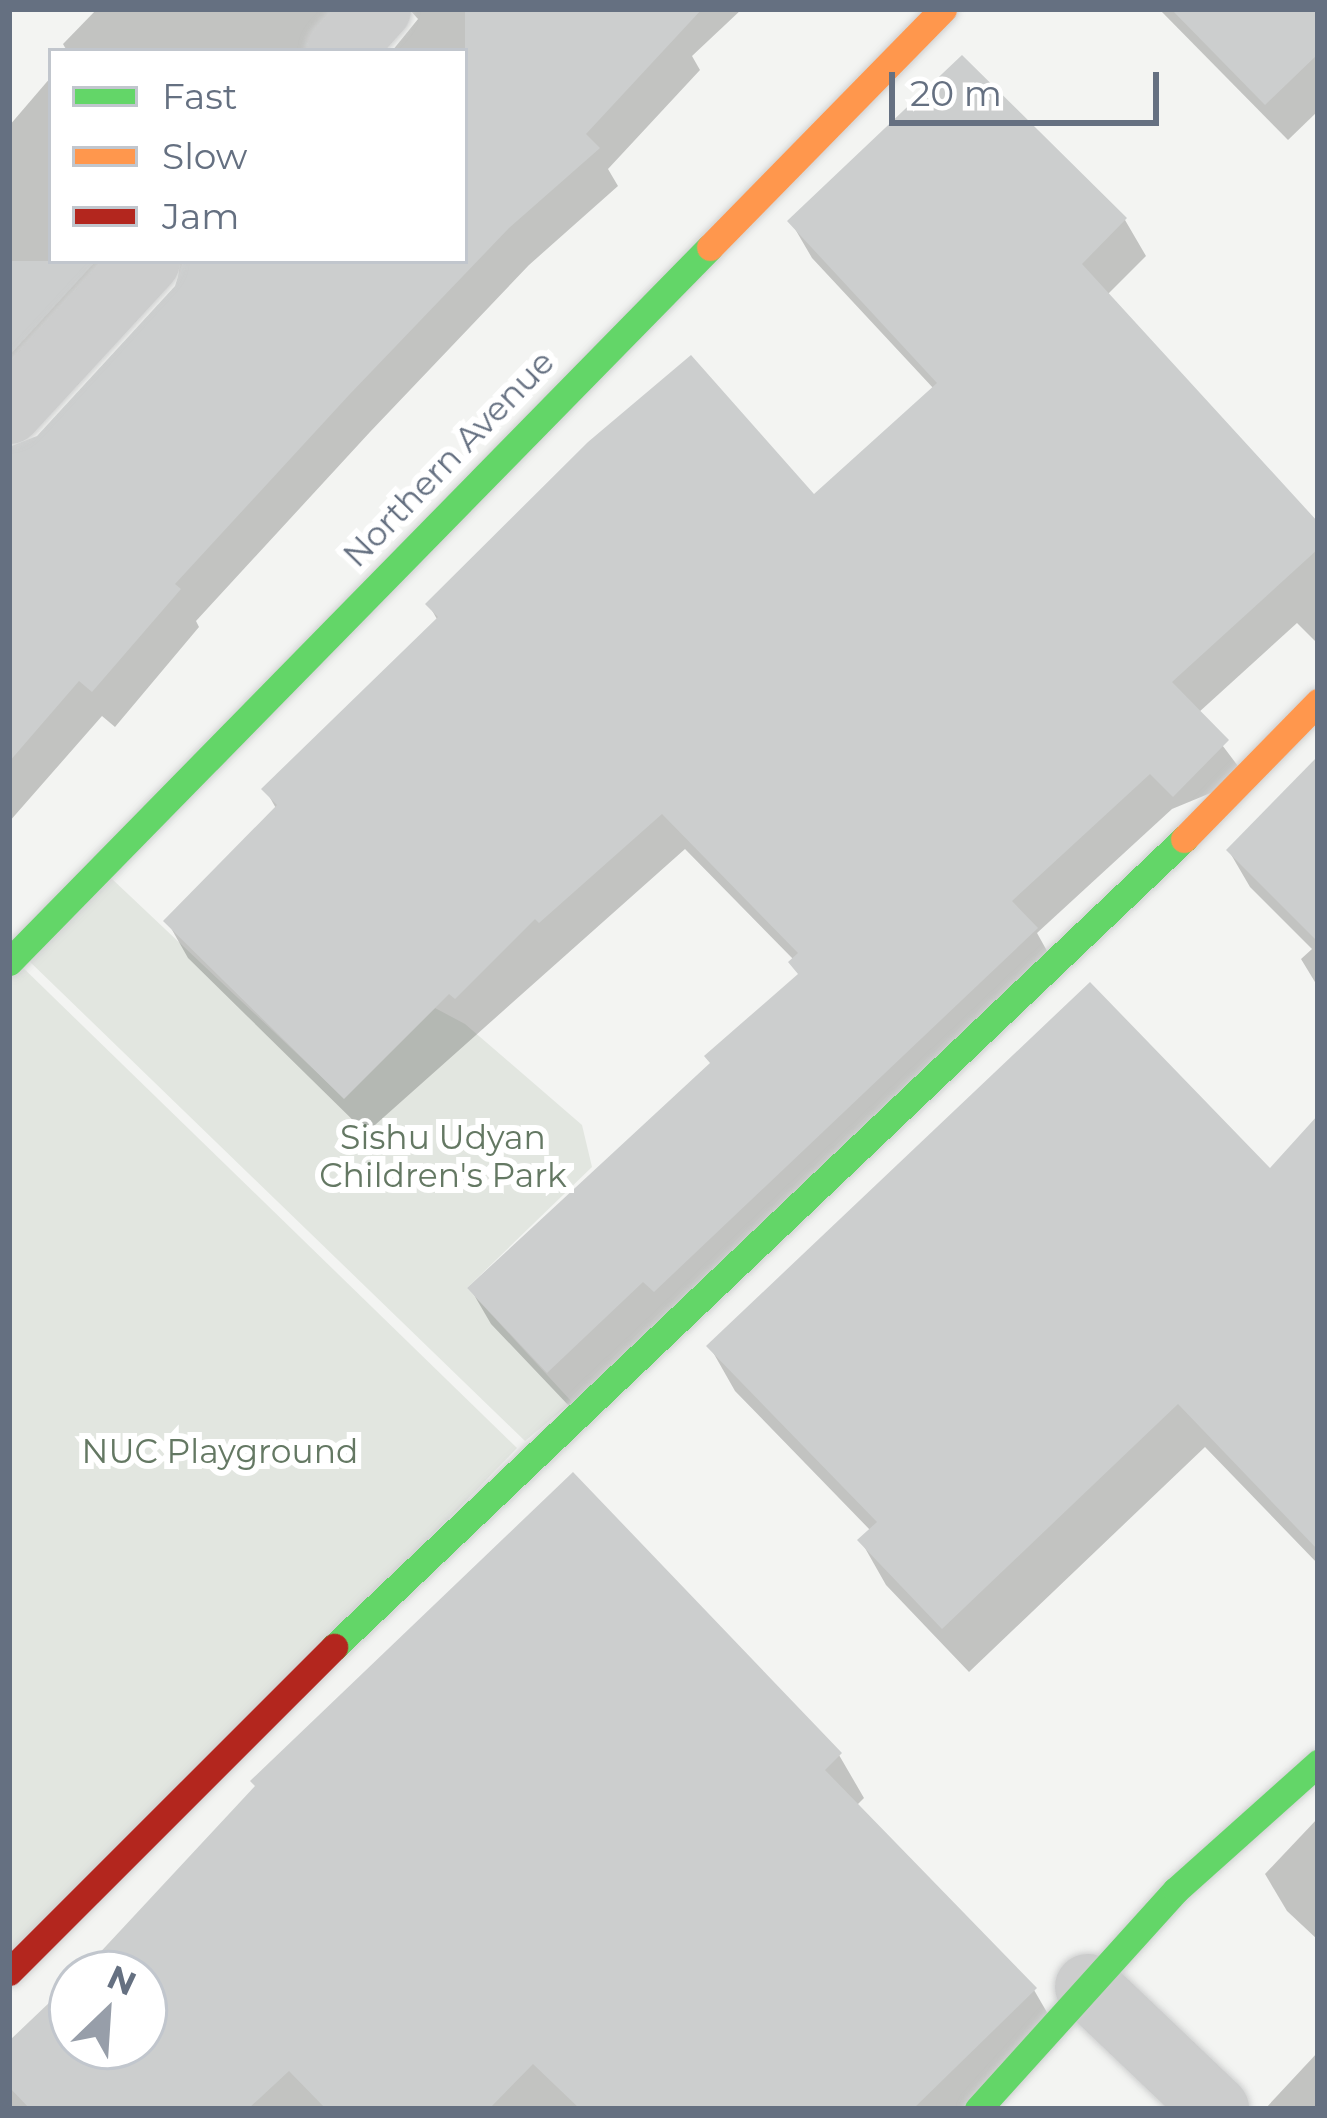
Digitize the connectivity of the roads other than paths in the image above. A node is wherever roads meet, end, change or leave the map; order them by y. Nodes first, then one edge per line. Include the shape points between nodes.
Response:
1 (378, 9) edge
2 (943, 9) edge
3 (343, 48) edge
4 (144, 264) edge
5 (9, 412) edge
6 (1318, 702) edge
7 (9, 962) edge
8 (1318, 1763) edge
9 (9, 1972) edge
10 (1088, 1987) junction
11 (978, 2109) edge
12 (1216, 2109) edge

1 - 3 street
2 - 7 street, Northern Avenue
4 - 5 street
6 - 9 street via 1137,886 261,1716
8 - 10 street via 1176,1890
10 - 11 street
10 - 12 street

